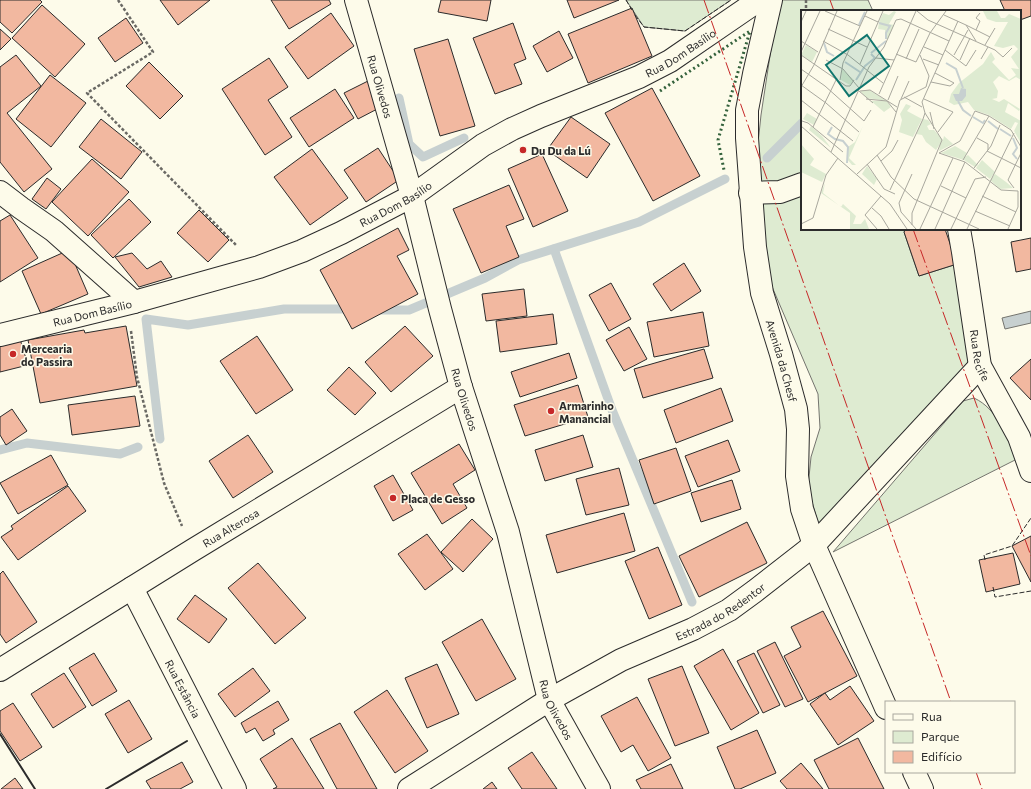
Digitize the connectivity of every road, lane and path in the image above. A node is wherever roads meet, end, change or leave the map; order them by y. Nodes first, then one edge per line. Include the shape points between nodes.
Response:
1 (118, 0) edge
2 (356, 0) edge
3 (759, 0) edge
4 (771, 0) edge
5 (801, 184) edge
6 (0, 192) edge
7 (750, 193) junction
8 (412, 196) junction
9 (959, 230) edge
10 (259, 267) junction
11 (131, 303) junction
12 (0, 335) edge
13 (980, 366) junction
14 (461, 387) junction
15 (1025, 434) edge
16 (1031, 471) edge
17 (814, 545) junction
18 (193, 550) junction
19 (132, 588) junction
20 (0, 670) edge
21 (549, 700) junction
22 (885, 706) edge
23 (914, 773) edge
24 (235, 789) edge
25 (409, 789) edge
26 (599, 789) edge
27 (922, 789) edge

1 - 10 path via 153,52 87,93
2 - 8 street, Rua Olivedos
3 - 8 street, Rua Dom Basílio via 670,61 639,77 512,129 483,145
4 - 7 street, Avenida da Chesf via 747,110
5 - 7 street via 780,192
6 - 11 street via 54,231
7 - 17 street, Avenida da Chesf via 762,293 794,401 798,429 797,476 802,509
8 - 10 street, Rua Dom Basílio via 342,233
8 - 14 street, Rua Olivedos
9 - 13 street, Rua Recife
10 - 11 street, Rua Dom Basílio
11 - 12 street, Rua Dom Basílio
11 - 18 path via 137,377 164,483
13 - 15 street, Rua Recife
13 - 17 street, Estrada do Redentor
14 - 18 street, Rua Alterosa
14 - 21 street, Rua Olivedos via 508,532
15 - 16 street, Rua Recife
17 - 21 street, Estrada do Redentor via 729,610 693,630 620,660
17 - 22 street, Avenida da Chesf
18 - 19 street, Rua Alterosa
19 - 20 street, Rua Alterosa
19 - 24 street, Rua Estância
21 - 25 street, Estrada do Redentor
21 - 26 street, Rua Olivedos
23 - 27 street

